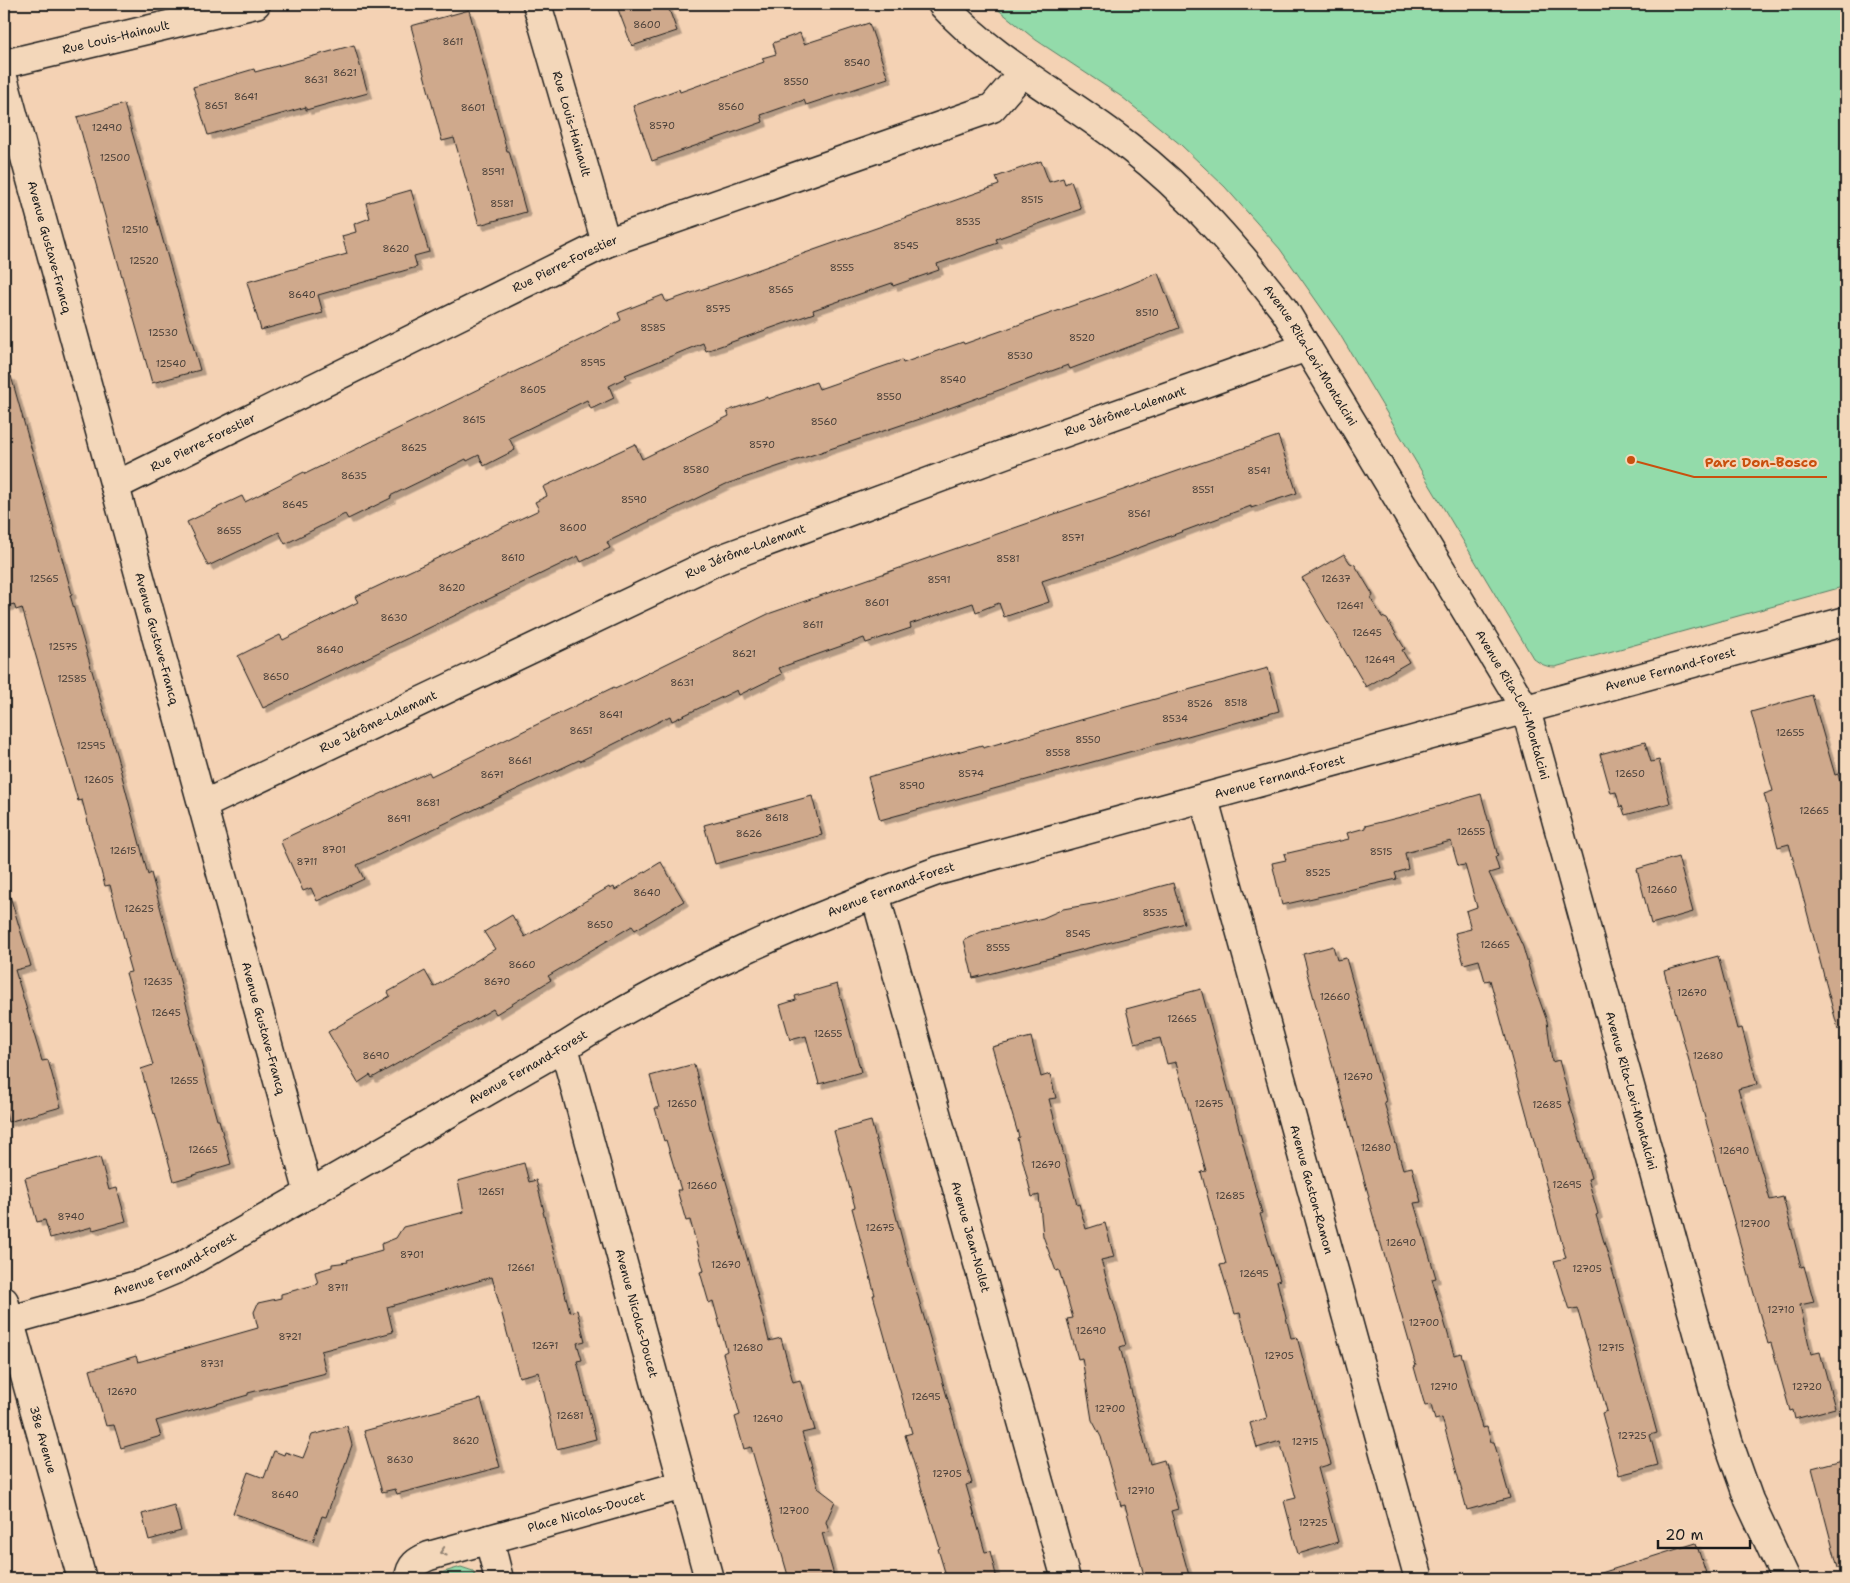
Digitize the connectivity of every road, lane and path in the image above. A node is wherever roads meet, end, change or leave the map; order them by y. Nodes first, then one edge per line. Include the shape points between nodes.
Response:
1 (256, 4) edge
2 (537, 4) edge
3 (942, 4) edge
4 (4, 64) edge
5 (1023, 72) junction
6 (4, 82) edge
7 (606, 243) junction
8 (1307, 347) junction
9 (115, 486) junction
10 (1846, 621) edge
11 (1526, 710) junction
12 (1204, 799) junction
13 (203, 805) junction
14 (875, 894) junction
15 (564, 1047) junction
16 (309, 1194) junction
17 (6, 1315) edge
18 (683, 1485) junction
19 (489, 1539) junction
20 (82, 1579) edge
21 (409, 1579) edge
22 (499, 1579) edge
23 (709, 1579) edge
24 (1066, 1579) edge
25 (1419, 1579) edge
26 (1786, 1579) edge

1 - 4 street, Rue Louis-Hainault
2 - 7 street, Rue Louis-Hainault
3 - 5 street, Avenue Rita-Levi-Montalcini via 980,40
5 - 7 street, Rue Pierre-Forestier via 992,108
5 - 8 street, Avenue Rita-Levi-Montalcini via 1127,145 1203,213 1285,311
6 - 9 street, Avenue Gustave-Francq
7 - 9 street, Rue Pierre-Forestier
8 - 11 street, Avenue Rita-Levi-Montalcini
8 - 13 street, Rue Jérôme-Lalemant via 718,560
9 - 13 street, Avenue Gustave-Francq
10 - 11 street, Avenue Fernand-Forest
11 - 12 street, Avenue Fernand-Forest
11 - 26 street, Avenue Rita-Levi-Montalcini via 1728,1441 1749,1500
12 - 14 street, Avenue Fernand-Forest via 937,871
12 - 25 street, Avenue Gaston-Ramon
13 - 16 street, Avenue Gustave-Francq
14 - 15 street, Avenue Fernand-Forest via 709,965 609,1018
14 - 24 street, Avenue Jean-Nollet
15 - 16 street, Avenue Fernand-Forest
15 - 18 street, Avenue Nicolas-Doucet
16 - 17 street, Avenue Fernand-Forest via 179,1268 141,1284
17 - 20 street, 38e Avenue
18 - 19 street, Place Nicolas-Doucet
18 - 23 street, Avenue Nicolas-Doucet
19 -> 21 street, Place Nicolas-Doucet via 418,1560 412,1566
19 - 22 street

